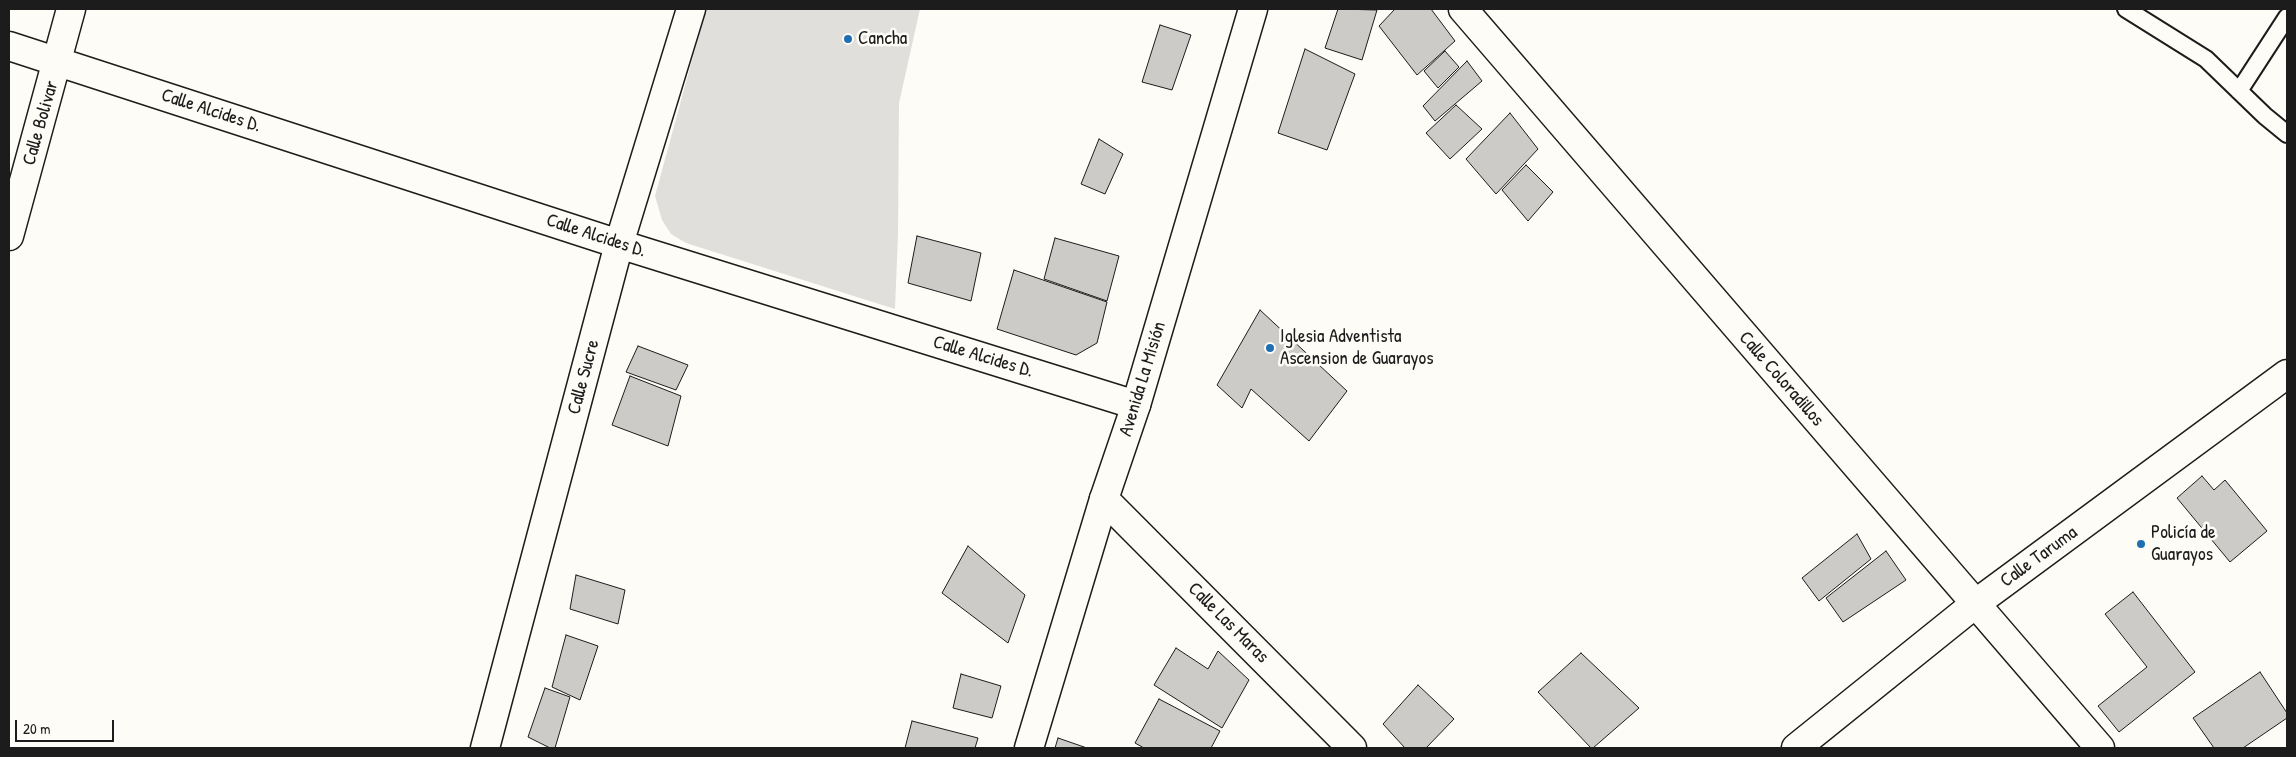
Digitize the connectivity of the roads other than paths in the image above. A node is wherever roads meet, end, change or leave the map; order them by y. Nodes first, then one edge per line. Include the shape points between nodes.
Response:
1 (71, 9) edge
2 (691, 9) edge
3 (1253, 9) edge
4 (1463, 9) edge
5 (2126, 9) edge
6 (2287, 17) edge
7 (9, 46) edge
8 (58, 61) junction
9 (2239, 90) junction
10 (2287, 134) edge
11 (9, 236) edge
12 (620, 244) junction
13 (2287, 374) edge
14 (1136, 405) junction
15 (1104, 499) junction
16 (1975, 604) junction
17 (485, 748) edge
18 (1029, 748) edge
19 (1352, 748) edge
20 (1796, 748) edge
21 (2100, 748) edge

1 - 8 street, Calle Bolivar
2 - 12 street, Calle Sucre
3 - 14 street, Avenida La Misión
4 - 16 street, Calle Coloradillos
5 - 9 lane via 2206,59
6 - 9 lane
7 - 8 street, Calle Alcides D.
8 - 11 street, Calle Bolivar
8 - 12 street, Calle Alcides D.
9 - 10 lane
12 - 14 street, Calle Alcides D.
12 - 17 street, Calle Sucre
13 - 16 street, Calle Taruma
14 - 15 street, Avenida La Misión
15 - 18 street, Avenida La Misión
15 - 19 street, Calle Las Maras
16 - 20 street, Calle Taruma
16 - 21 street, Calle Coloradillos

